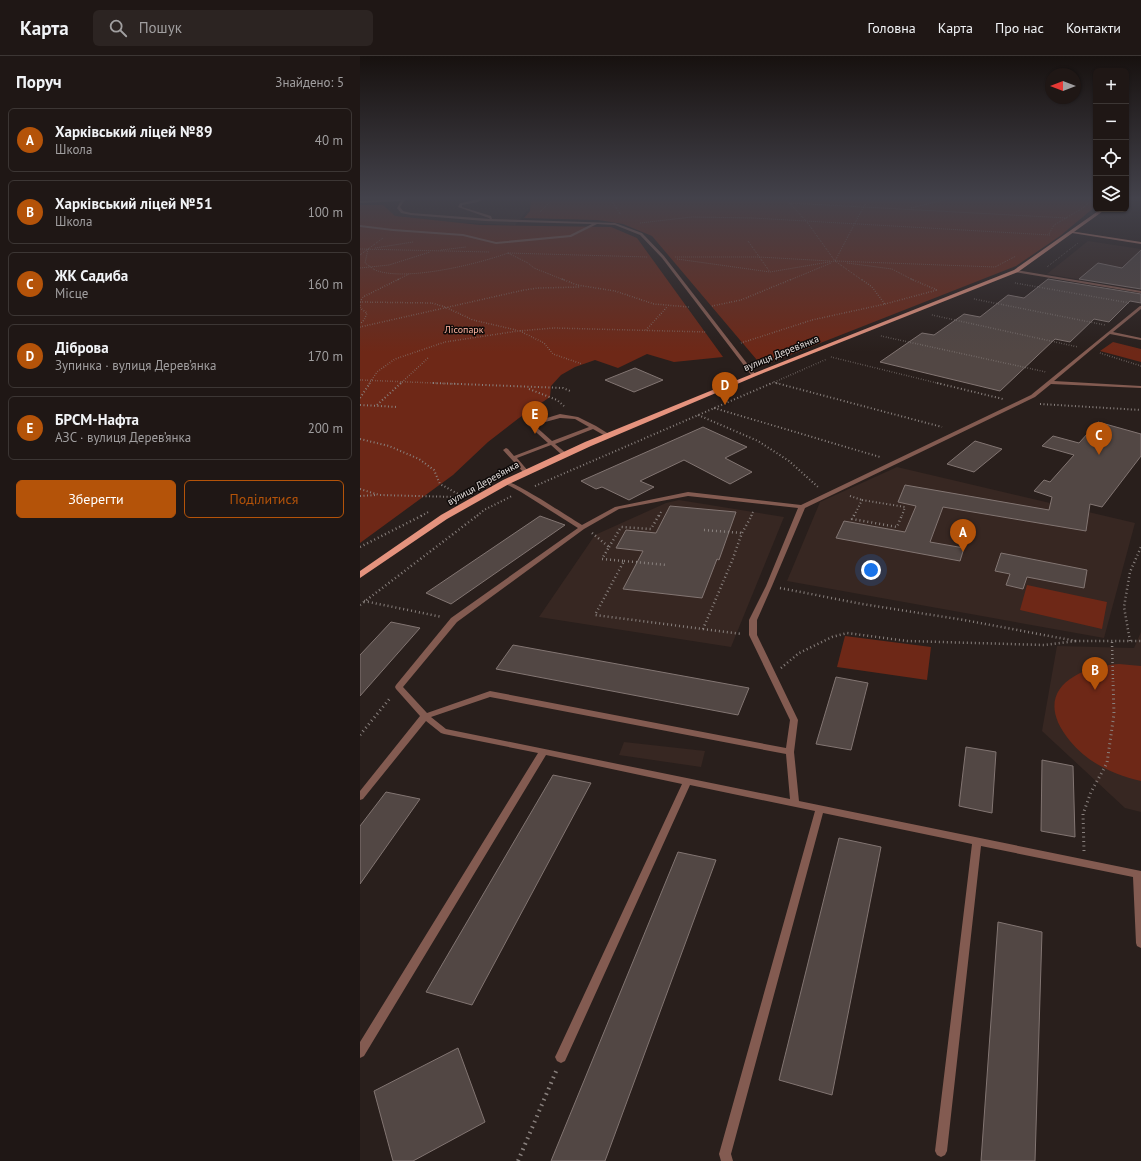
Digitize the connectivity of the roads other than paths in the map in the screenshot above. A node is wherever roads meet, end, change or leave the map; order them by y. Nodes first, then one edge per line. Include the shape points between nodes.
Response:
1 (655, 249) edge
2 (1048, 249) edge
3 (1016, 271) junction
4 (1141, 292) edge
5 (1141, 307) edge
6 (1110, 333) junction
7 (1141, 339) edge
8 (754, 375) junction
9 (1050, 382) junction
10 (1141, 387) edge
11 (594, 427) junction
12 (609, 436) junction
13 (552, 444) junction
14 (506, 450) dead end
15 (564, 454) junction
16 (513, 458) junction
17 (526, 472) junction
18 (506, 482) junction
19 (802, 507) junction
20 (582, 528) junction
21 (360, 575) edge
22 (425, 716) junction
23 (544, 751) junction
24 (790, 752) junction
25 (688, 781) junction
26 (360, 797) edge
27 (795, 803) junction
28 (820, 809) junction
29 (977, 841) junction
30 (1139, 875) edge
31 (1141, 943) edge
32 (360, 1052) edge
33 (561, 1057) road end
34 (941, 1151) dead end
35 (727, 1161) edge

1 - 8 lane
2 - 3 main road, вулиця Дерев’янка
3 - 4 lane
3 - 8 main road, вулиця Дерев’янка
5 - 6 lane
6 - 7 lane
6 - 9 lane
8 - 12 main road, вулиця Дерев’янка
9 - 10 lane
9 - 19 lane via 1033,396
11 - 12 lane
11 - 13 lane
11 - 13 lane via 576,418 560,416 530,424
12 - 15 main road, вулиця Дерев’янка
13 - 15 lane
13 - 16 lane
14 - 16 lane
15 - 17 main road, вулиця Дерев’янка
16 - 17 lane
17 - 18 main road, вулиця Дерев’янка
18 - 20 lane
18 - 21 main road, вулиця Дерев’янка via 444,517
19 - 20 lane via 688,494 617,508
19 - 24 lane via 752,620 753,635 794,720
20 - 22 lane via 454,620 399,687
22 - 23 lane via 444,731
22 - 24 lane via 490,694
22 - 26 lane
23 - 25 lane
23 - 32 lane
24 - 27 lane
25 - 27 lane
25 - 33 lane
27 - 28 lane
28 - 29 lane
28 - 35 lane via 725,1154
29 - 30 lane
29 - 34 lane
30 - 31 lane

